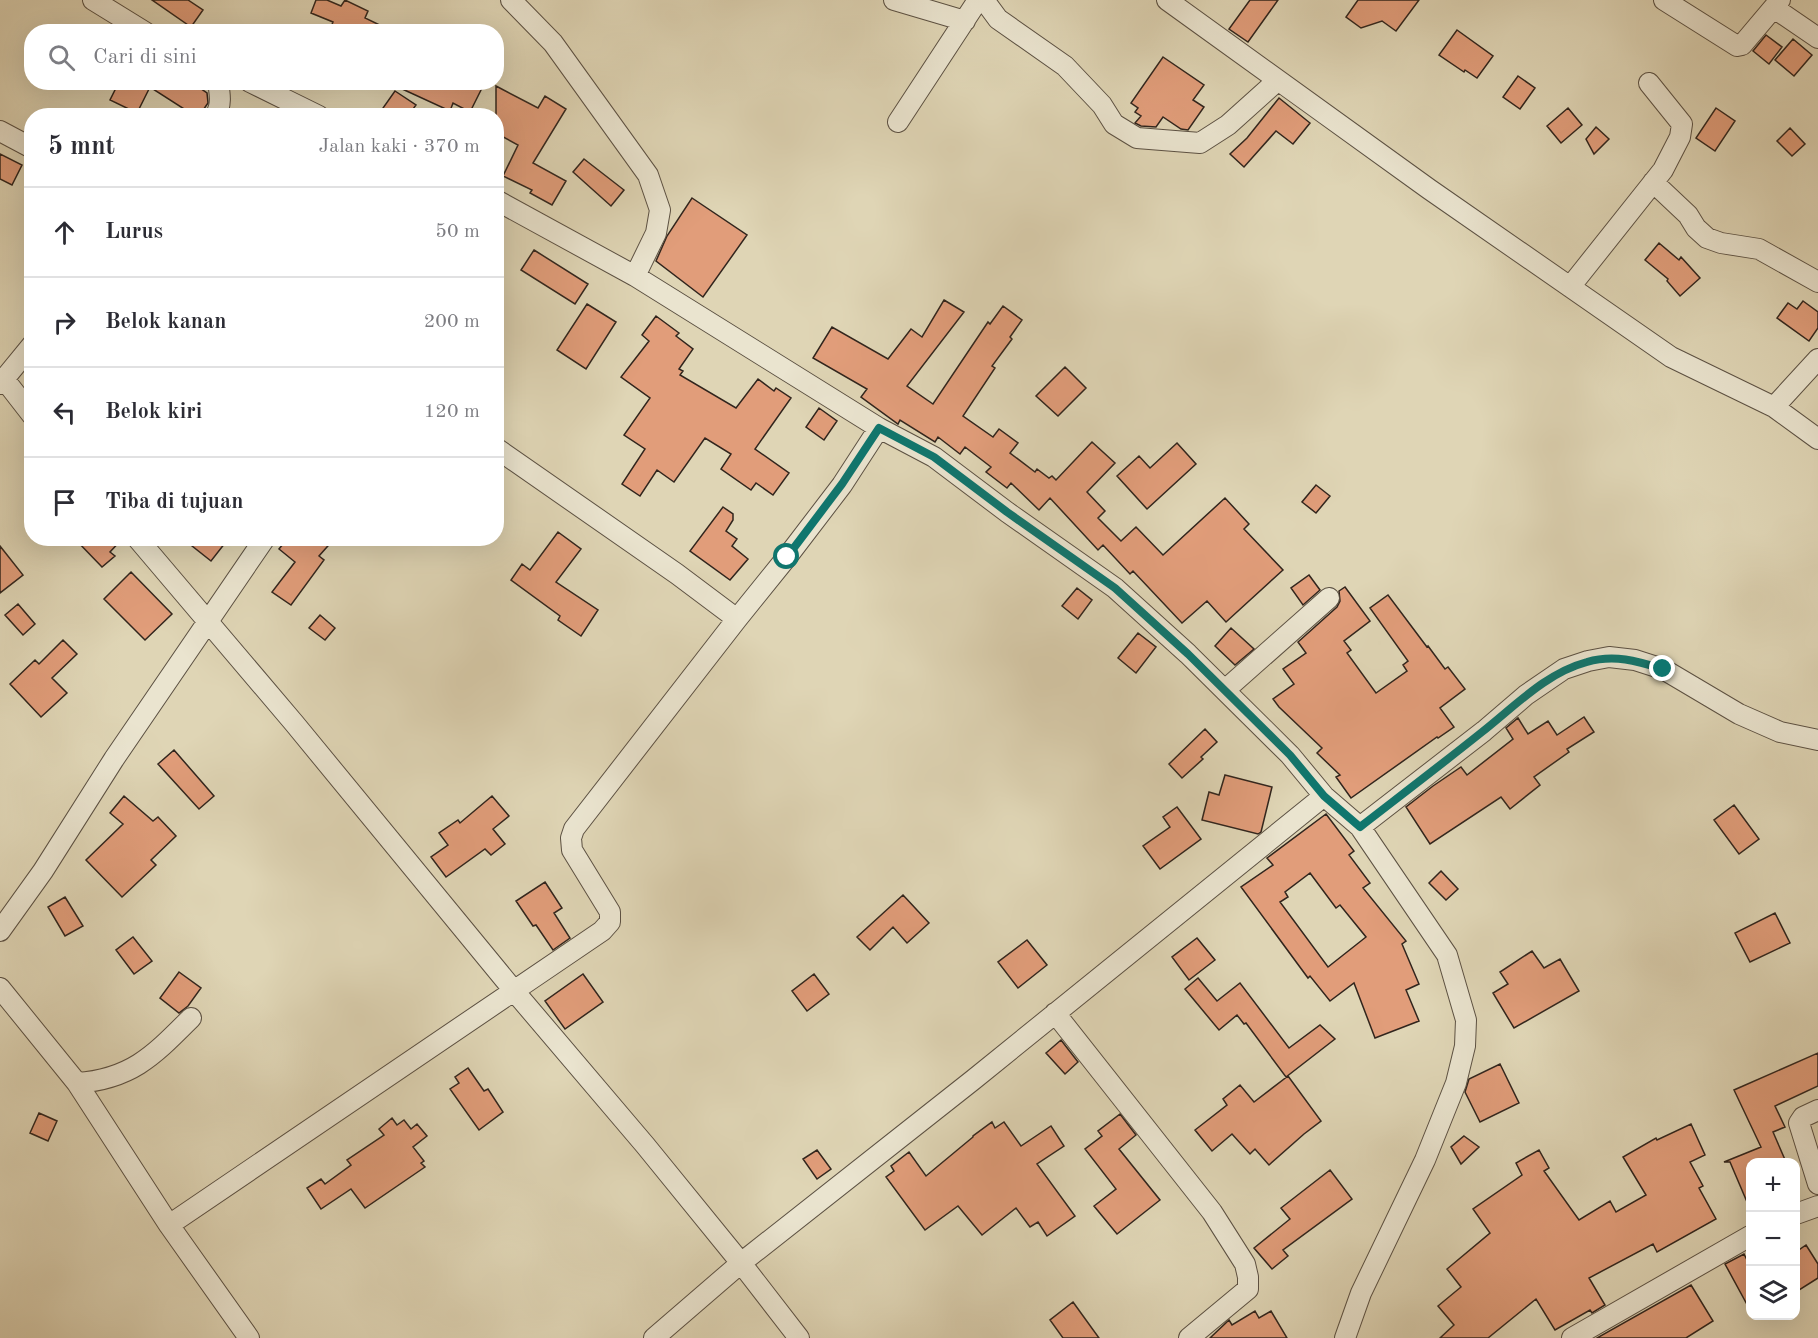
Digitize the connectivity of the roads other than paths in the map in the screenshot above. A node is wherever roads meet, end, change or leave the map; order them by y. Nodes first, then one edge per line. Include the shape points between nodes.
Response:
1 (93, 0) edge
2 (512, 0) edge
3 (894, 0) edge
4 (978, 0) edge
5 (984, 0) edge
6 (1167, 0) edge
7 (1664, 0) edge
8 (1777, 4) edge
9 (965, 21) junction
10 (132, 24) edge
11 (1818, 38) edge
12 (1277, 81) junction
13 (1650, 83) dead end
14 (218, 90) edge
15 (266, 90) edge
16 (219, 108) edge
17 (303, 108) edge
18 (898, 122) dead end
19 (0, 131) edge
20 (24, 144) edge
21 (1653, 182) junction
22 (504, 204) edge
23 (634, 276) junction
24 (1818, 282) edge
25 (1570, 287) junction
26 (24, 355) edge
27 (1818, 359) edge
28 (2, 382) edge
29 (24, 406) edge
30 (1774, 407) junction
31 (879, 428) junction
32 (1818, 439) edge
33 (504, 454) edge
34 (144, 546) edge
35 (260, 546) edge
36 (1329, 598) dead end
37 (737, 619) junction
38 (208, 622) junction
39 (1225, 690) junction
40 (1818, 740) edge
41 (1324, 796) junction
42 (1360, 827) junction
43 (0, 931) edge
44 (0, 988) edge
45 (515, 992) junction
46 (1055, 1012) junction
47 (191, 1018) dead end
48 (77, 1083) junction
49 (1818, 1110) edge
50 (1818, 1184) edge
51 (1818, 1206) edge
52 (1800, 1213) edge
53 (169, 1225) junction
54 (1746, 1238) edge
55 (741, 1263) junction
56 (249, 1338) edge
57 (654, 1338) edge
58 (799, 1338) edge
59 (1189, 1338) edge
60 (1345, 1338) edge
61 (1572, 1338) edge

1 - 10 street
2 - 23 street via 553,43 648,176 660,210 656,233
3 - 9 street
4 - 9 street
5 - 12 street via 998,19 1065,66 1102,105 1114,124 1137,138 1200,143 1228,125
6 - 12 street
7 - 8 street via 1737,46
8 - 11 street
9 - 18 street
12 - 25 street
13 - 21 street via 1682,124 1680,137
14 - 16 street
15 - 17 street
19 - 20 street
21 - 24 street via 1707,238 1759,249
21 - 25 street
22 - 23 street
23 - 31 street
25 - 30 street via 1671,357
26 - 28 street
27 - 30 street
28 - 29 street
30 - 32 street
31 - 37 street via 842,484
31 - 39 street via 934,457 1115,588
33 - 37 street
34 - 38 street
35 - 38 street
36 - 39 street
37 - 45 street via 574,829 572,850 610,912 610,922
38 - 43 street
38 - 45 street
39 - 41 street via 1290,755
40 - 42 street via 1780,732 1739,714 1663,669 1609,657 1564,669
41 - 42 street
41 - 46 street
42 - 60 street via 1447,955 1466,1020 1465,1046 1456,1083 1425,1160 1361,1293
44 - 48 street
45 - 53 street
45 - 55 street
46 - 55 street
46 - 59 street via 1212,1212 1245,1264 1248,1289
47 - 48 street via 140,1064 109,1078
48 - 53 street
49 - 50 street via 1799,1123
51 - 52 street
53 - 56 street
54 - 61 street
55 - 57 street
55 - 58 street

